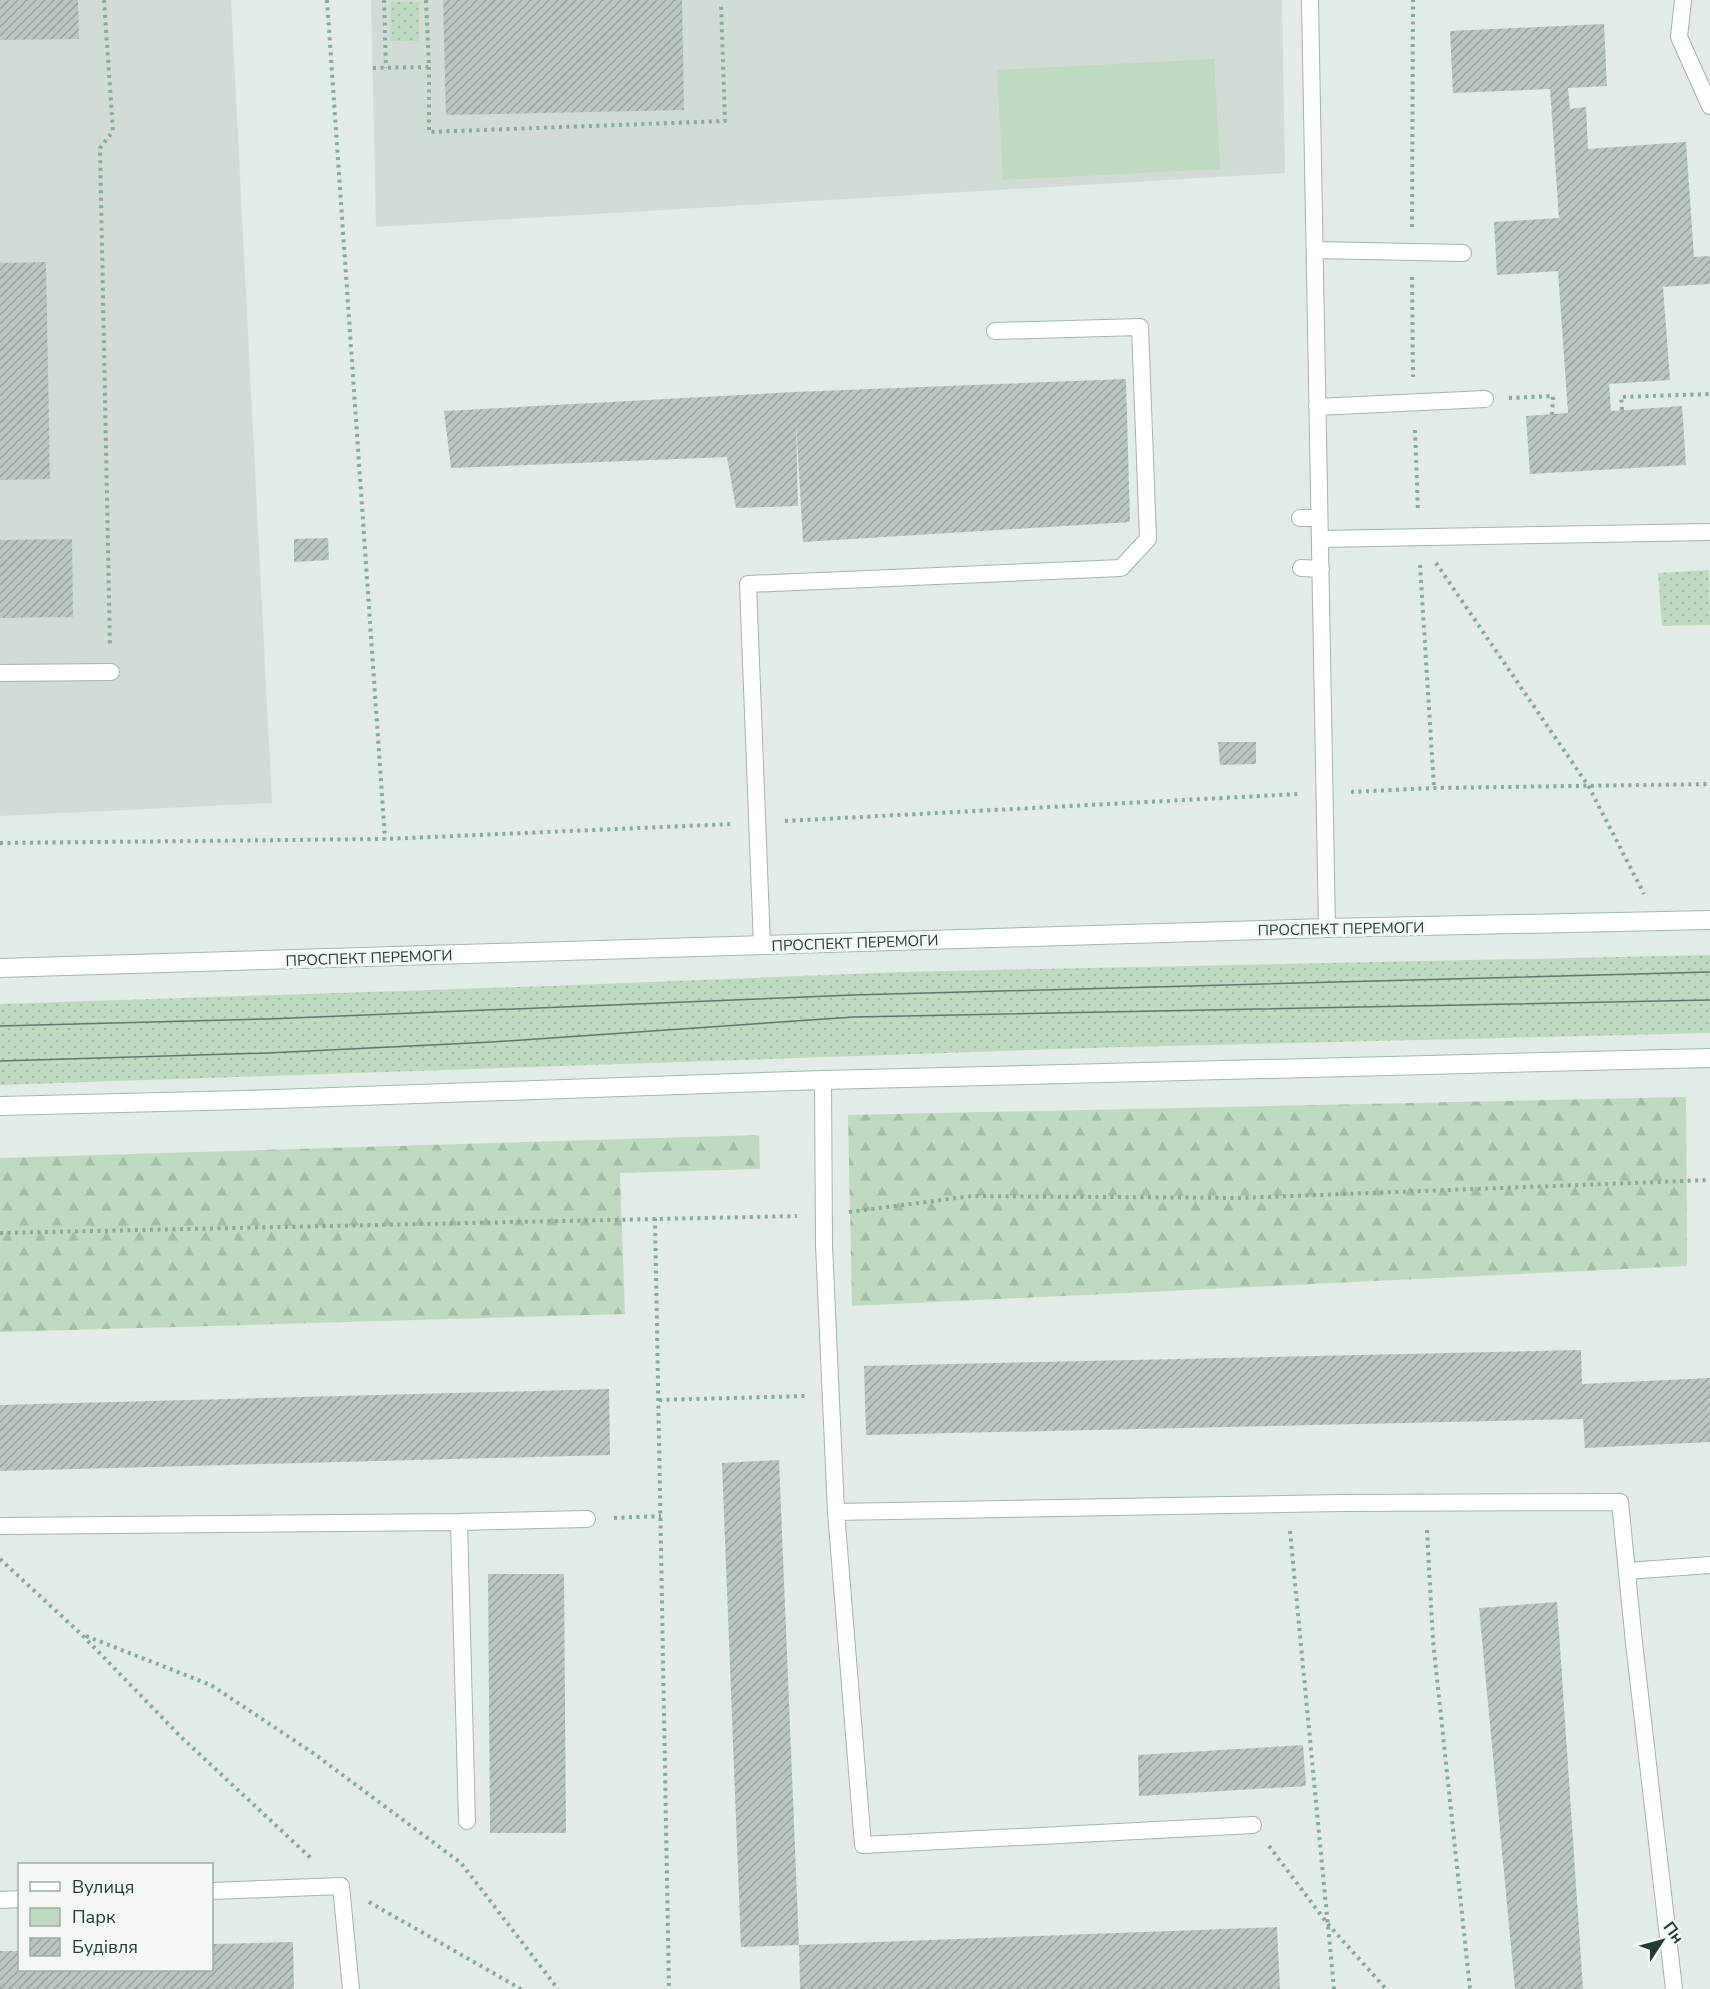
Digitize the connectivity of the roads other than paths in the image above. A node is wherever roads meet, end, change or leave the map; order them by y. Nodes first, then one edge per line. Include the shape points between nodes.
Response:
1 (1310, 0) edge
2 (1683, 0) edge
3 (1710, 106) edge
4 (1315, 250) junction
5 (1463, 253) dead end
6 (995, 331) dead end
7 (1485, 399) road end
8 (1317, 407) junction
9 (1300, 518) dead end
10 (1319, 518) junction
11 (1710, 532) edge
12 (1320, 539) junction
13 (1301, 568) dead end
14 (1321, 569) junction
15 (111, 672) road end
16 (0, 673) edge
17 (1710, 920) edge
18 (1327, 928) junction
19 (762, 946) junction
20 (0, 968) edge
21 (1710, 1058) edge
22 (823, 1080) junction
23 (0, 1106) edge
24 (836, 1512) junction
25 (587, 1519) road end
26 (459, 1522) junction
27 (0, 1526) edge
28 (1710, 1565) edge
29 (1627, 1571) junction
30 (467, 1821) dead end
31 (1253, 1825) road end
32 (213, 1891) edge
33 (18, 1899) edge
34 (0, 1900) edge
35 (351, 1989) edge
36 (1674, 1989) edge

1 - 4 lane
2 - 3 lane via 1679,37
4 - 5 lane
4 - 8 lane
6 - 19 lane via 1140,327 1148,539 1121,568 748,584
7 - 8 lane
8 - 10 lane
9 - 10 lane
10 - 12 lane
11 - 12 lane
12 - 14 lane
13 - 14 lane
14 - 18 lane
15 - 16 lane
17 - 18 main road, ПРОСПЕКТ ПЕРЕМОГИ
18 - 19 main road, ПРОСПЕКТ ПЕРЕМОГИ
19 - 20 main road, ПРОСПЕКТ ПЕРЕМОГИ
21 - 22 main road
22 - 23 main road
22 - 24 lane via 824,1245
24 - 29 lane via 1620,1502
24 - 31 lane via 862,1845
25 - 26 lane
26 - 27 lane
26 - 30 lane
28 - 29 lane
29 - 36 lane
32 - 35 lane via 341,1886
33 - 34 lane

